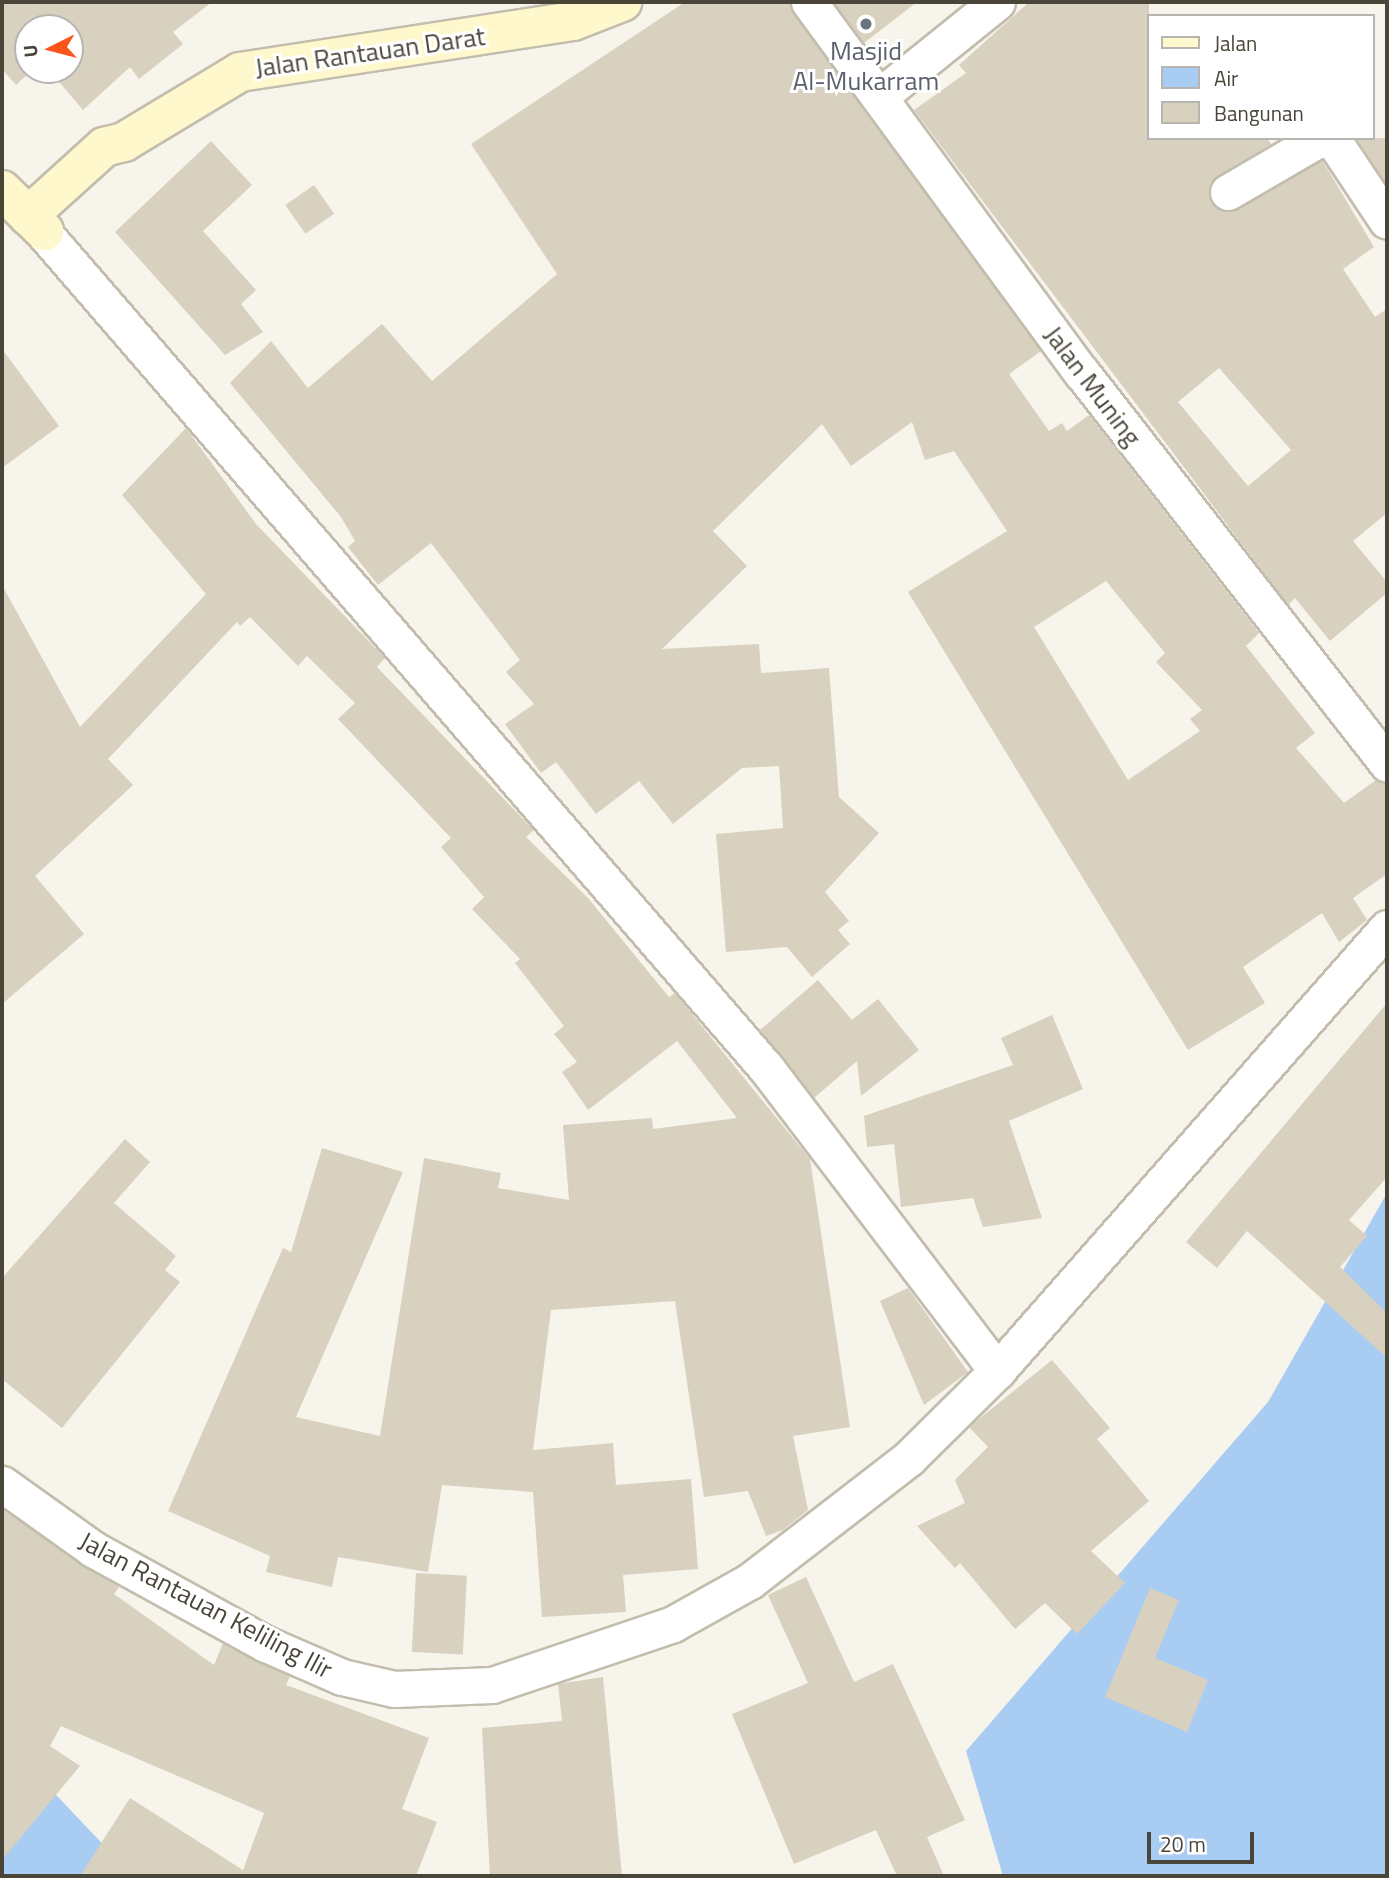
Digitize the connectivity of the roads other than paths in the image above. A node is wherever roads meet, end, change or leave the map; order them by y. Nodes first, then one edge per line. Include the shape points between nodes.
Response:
1 (622, 2) edge
2 (808, 2) edge
3 (997, 2) edge
4 (557, 12) edge
5 (880, 96) junction
6 (1228, 192) dead end
7 (24, 213) edge
8 (1387, 221) edge
9 (1387, 764) edge
10 (1387, 928) edge
11 (997, 1371) junction
12 (2, 1484) edge

1 - 4 street, Jalan Rantauan Darat via 587,18
2 - 5 street, Jalan Muning
3 - 5 street
4 - 7 street, Jalan Rantauan Darat via 399,51 251,68 219,80 124,142 104,147
5 - 9 street, Jalan Muning via 1082,373
6 - 8 street via 1317,140 1333,140
7 - 11 street via 767,1069
10 - 11 street, Jalan Rantauan Keliling Ilir
11 - 12 street, Jalan Rantauan Keliling Ilir via 909,1458 750,1581 673,1624 545,1672 450,1690 394,1689 342,1678 267,1644 93,1549

